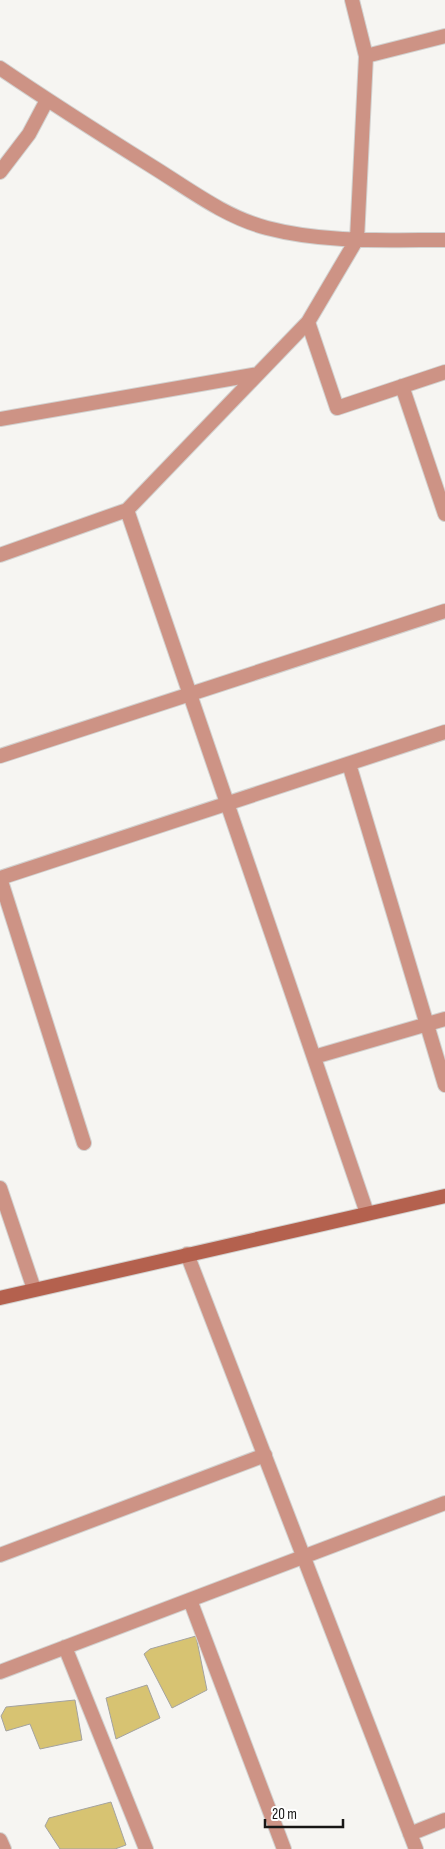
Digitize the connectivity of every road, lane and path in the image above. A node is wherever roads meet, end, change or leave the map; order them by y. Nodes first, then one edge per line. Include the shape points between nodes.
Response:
1 (352, 0) edge
2 (445, 36) edge
3 (366, 56) junction
4 (0, 68) edge
5 (47, 100) junction
6 (0, 172) edge
7 (358, 240) junction
8 (445, 240) edge
9 (308, 322) junction
10 (445, 372) edge
11 (258, 374) junction
12 (402, 386) junction
13 (0, 419) edge
14 (127, 510) junction
15 (445, 514) edge
16 (0, 555) edge
17 (445, 610) edge
18 (190, 694) junction
19 (445, 732) edge
20 (0, 756) edge
21 (349, 764) junction
22 (227, 804) junction
23 (0, 878) edge
24 (445, 1019) edge
25 (427, 1024) junction
26 (314, 1057) junction
27 (445, 1085) edge
28 (84, 1143) dead end
29 (0, 1188) edge
30 (445, 1196) edge
31 (367, 1214) junction
32 (187, 1254) junction
33 (34, 1289) junction
34 (0, 1298) edge
35 (265, 1455) junction
36 (445, 1503) edge
37 (0, 1555) edge
38 (304, 1557) junction
39 (190, 1600) junction
40 (64, 1647) junction
41 (0, 1672) edge
42 (445, 1820) edge
43 (410, 1834) junction
44 (0, 1840) edge
45 (4, 1849) edge
46 (146, 1849) edge
47 (284, 1849) edge
48 (416, 1849) edge

1 - 3 street
2 - 3 street
3 - 7 street
4 - 5 street
5 - 6 street via 30,134
5 - 7 street via 227,214 267,228
7 - 8 street
7 - 9 street
9 - 11 street
9 - 12 street via 336,408
10 - 12 street
11 - 13 street
11 - 14 street
12 - 15 street
14 - 16 street
14 - 18 street
17 - 18 street
18 - 20 street
18 - 22 street
19 - 21 street
21 - 22 street
21 - 25 street
22 - 23 street
22 - 26 street
23 - 28 street
24 - 25 street
25 - 26 street
25 - 27 street
26 - 31 street
29 - 33 street
30 - 31 main road
31 - 32 main road
32 - 33 main road
32 - 35 street
33 - 34 main road
35 - 37 street
35 - 38 street
36 - 38 street
38 - 39 street
38 - 43 street
39 - 40 street
39 - 47 street
40 - 41 street
40 - 46 street
42 - 43 street
43 - 48 street
44 - 45 street

